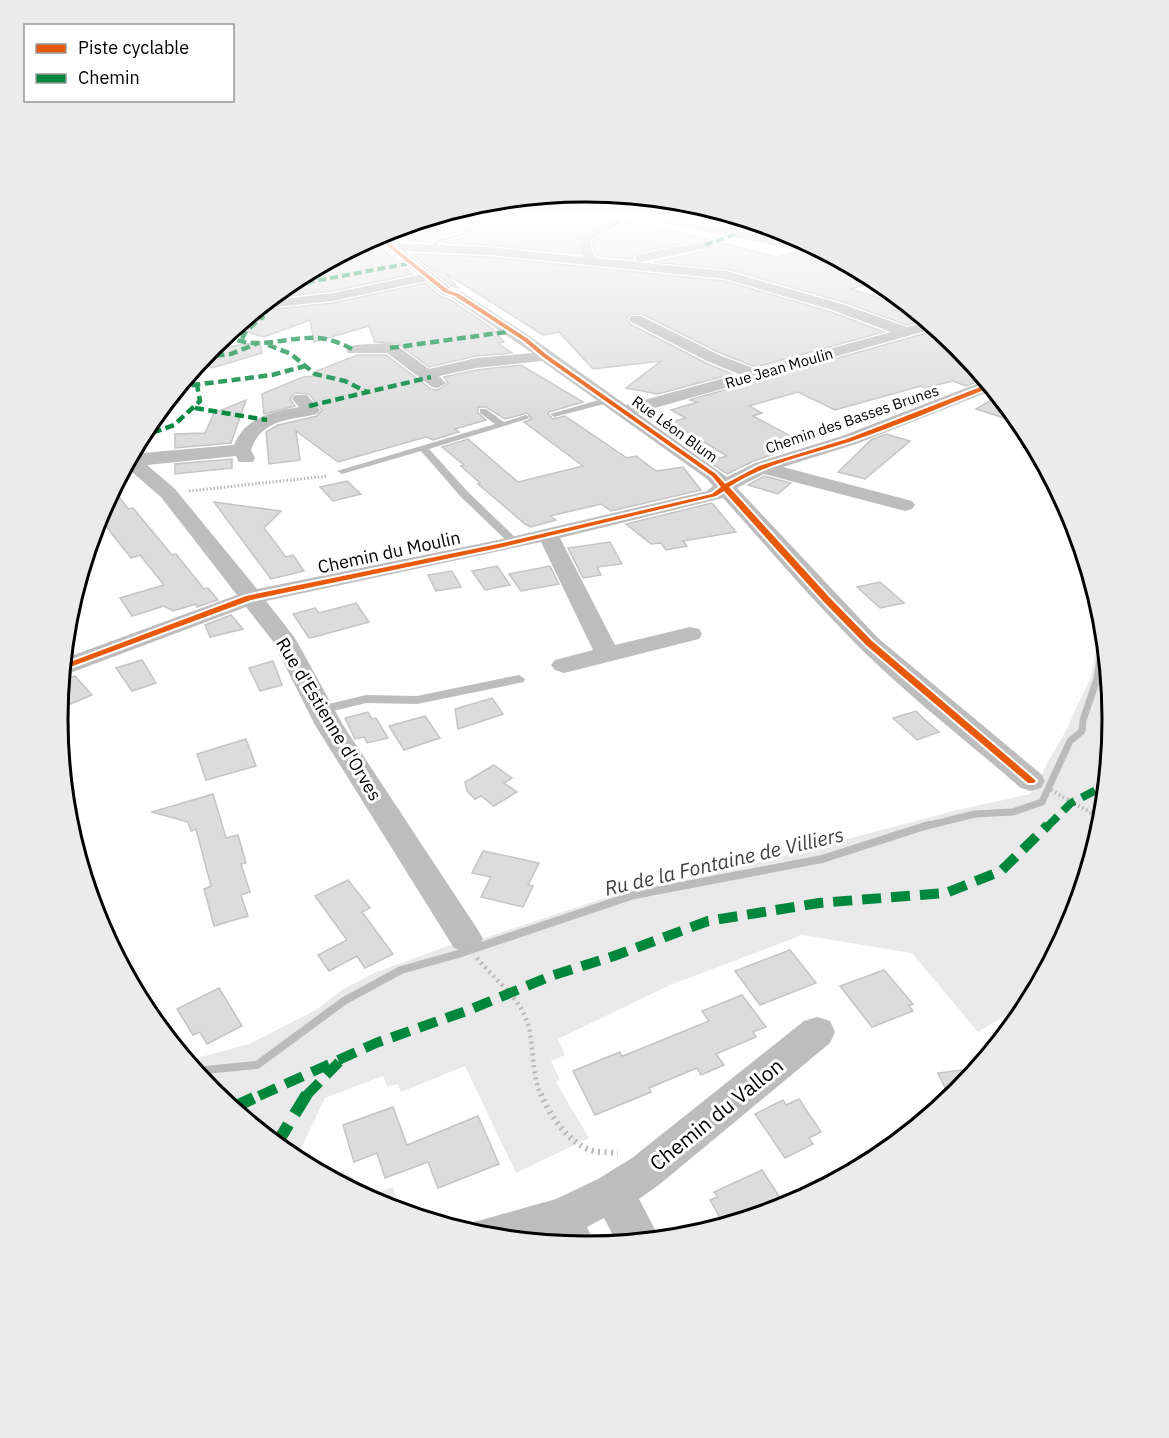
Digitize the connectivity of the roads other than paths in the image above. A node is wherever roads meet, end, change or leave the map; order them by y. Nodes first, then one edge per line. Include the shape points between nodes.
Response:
1 (399, 283) edge
2 (437, 283) edge
3 (758, 283) edge
4 (271, 308) edge
5 (636, 319) dead end
6 (923, 328) edge
7 (908, 333) junction
8 (354, 350) dead end
9 (545, 356) junction
10 (756, 375) junction
11 (982, 389) edge
12 (301, 399) dead end
13 (617, 406) junction
14 (483, 411) dead end
15 (554, 414) dead end
16 (526, 418) dead end
17 (501, 424) junction
18 (422, 447) junction
19 (137, 460) edge
20 (135, 465) edge
21 (762, 467) junction
22 (342, 471) dead end
23 (726, 486) junction
24 (905, 505) dead end
25 (548, 536) junction
26 (515, 543) junction
27 (249, 598) junction
28 (690, 634) dead end
29 (607, 654) junction
30 (71, 665) edge
31 (564, 665) dead end
32 (519, 679) dead end
33 (321, 710) junction
34 (1031, 781) dead end
35 (471, 948) road end
36 (817, 1032) dead end
37 (629, 1182) junction
38 (567, 1232) edge
39 (638, 1233) edge
40 (538, 1234) edge

1 - 4 street
2 - 9 street, Rue Léon Blum
3 - 7 street
5 - 10 street
6 - 7 street, Rue Jean Moulin
7 - 10 street, Rue Jean Moulin
8 - 9 street via 390,348 432,379 476,363
9 - 13 street, Rue Léon Blum
10 - 13 street, Rue Jean Moulin
11 - 21 street, Chemin des Basses Brunes via 848,440
12 - 19 street via 311,410 258,423 250,430 244,454
13 - 15 lane
13 - 23 street, Rue Léon Blum
14 - 17 lane
16 - 17 lane
17 - 18 lane
18 - 22 lane
18 - 26 lane
20 - 27 street, Rue d'Estienne d'Orves via 168,493
21 - 23 street, Chemin des Basses Brunes
21 - 24 street
23 - 25 street, Chemin du Moulin via 714,495
23 - 34 street, Rue Léon Blum via 869,643
25 - 26 street, Chemin du Moulin
25 - 29 street
26 - 27 street, Chemin du Moulin
27 - 30 street, Chemin du Moulin
27 - 33 street, Rue d'Estienne d'Orves via 283,639
28 - 29 street
29 - 31 street
32 - 33 lane via 417,700 366,699
33 - 35 street, Rue d'Estienne d'Orves
36 - 37 street, Chemin du Vallon
37 - 38 street, Chemin du Vallon
37 - 39 street
38 - 40 street, Chemin du Vallon

